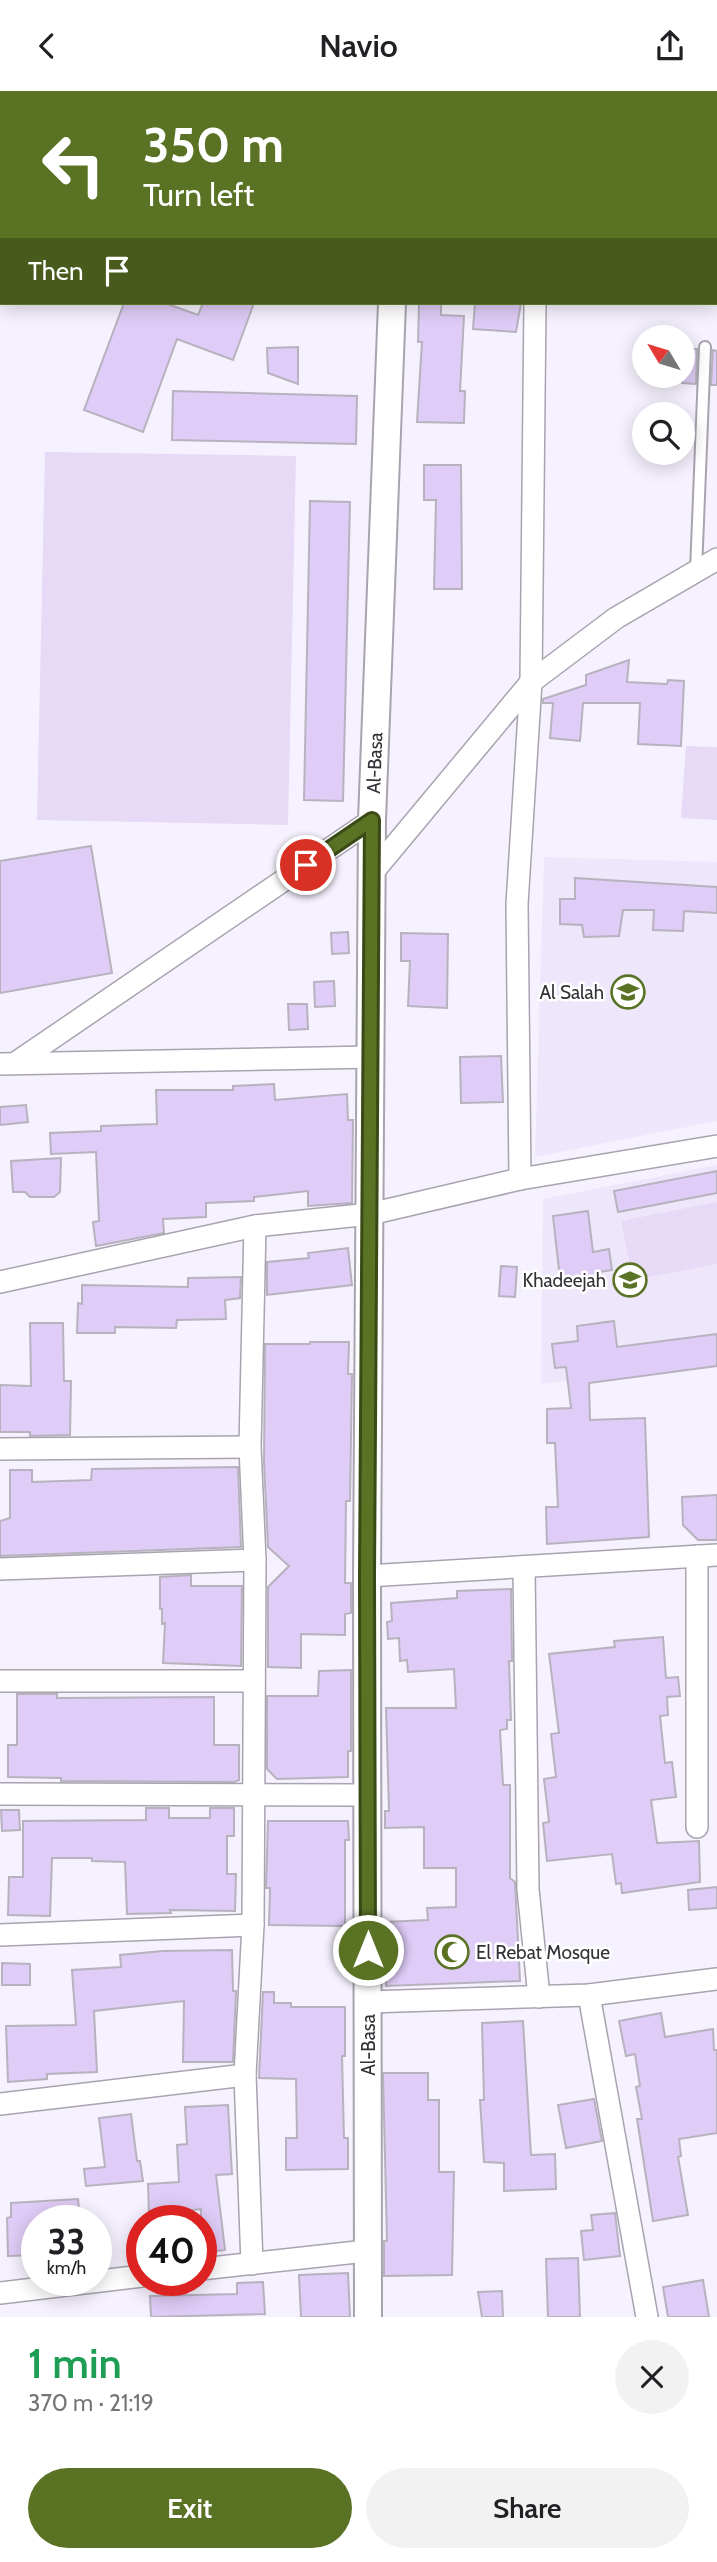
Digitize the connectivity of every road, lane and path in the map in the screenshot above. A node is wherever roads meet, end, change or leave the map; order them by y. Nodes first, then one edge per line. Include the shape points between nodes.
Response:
1 (392, 305) edge
2 (535, 305) edge
3 (705, 347) dead end
4 (717, 559) edge
5 (696, 571) junction
6 (531, 682) junction
7 (372, 820) junction
8 (373, 872) junction
9 (372, 1057) junction
10 (9, 1063) edge
11 (717, 1146) edge
12 (520, 1179) junction
13 (370, 1214) junction
14 (255, 1226) junction
15 (0, 1282) edge
16 (250, 1447) junction
17 (0, 1449) edge
18 (707, 1556) edge
19 (255, 1560) junction
20 (524, 1568) junction
21 (0, 1569) edge
22 (367, 1576) junction
23 (0, 1681) edge
24 (252, 1681) junction
25 (0, 1794) edge
26 (253, 1795) junction
27 (366, 1795) junction
28 (697, 1827) dead end
29 (253, 1925) junction
30 (0, 1935) edge
31 (717, 1979) edge
32 (589, 1995) junction
33 (539, 1997) junction
34 (368, 2002) junction
35 (245, 2075) junction
36 (0, 2104) edge
37 (366, 2251) junction
38 (252, 2264) junction
39 (217, 2267) edge
40 (126, 2278) edge
41 (0, 2293) edge
42 (368, 2317) edge
43 (647, 2317) edge

1 - 7 street, Al-Basa
2 - 6 street
3 - 5 lane
4 - 5 street
5 - 6 street via 615,618
6 - 8 street
6 - 12 street via 517,904
7 - 8 street, Al-Basa
7 - 10 street
8 - 9 street, Al-Basa
9 - 10 street
9 - 13 street, Al-Basa
11 - 12 street
12 - 13 street
13 - 14 street
13 - 22 street, Al-Basa
14 - 15 street
14 - 16 street
16 - 17 street
16 - 19 street
18 - 20 street
18 - 28 street
19 - 21 street
19 - 24 street
20 - 22 street
20 - 33 street via 528,1889
22 - 27 street, Al-Basa
23 - 24 street
24 - 26 street
25 - 26 street
26 - 27 street
26 - 29 street
27 - 34 street, Al-Basa
29 - 30 street
29 - 35 street
31 - 32 street
32 - 33 street
32 - 43 street
33 - 34 street
34 - 37 street, Al-Basa
35 - 36 street
35 - 38 street
37 - 38 street
37 - 42 street, Al-Basa
38 - 39 street
40 - 41 street

